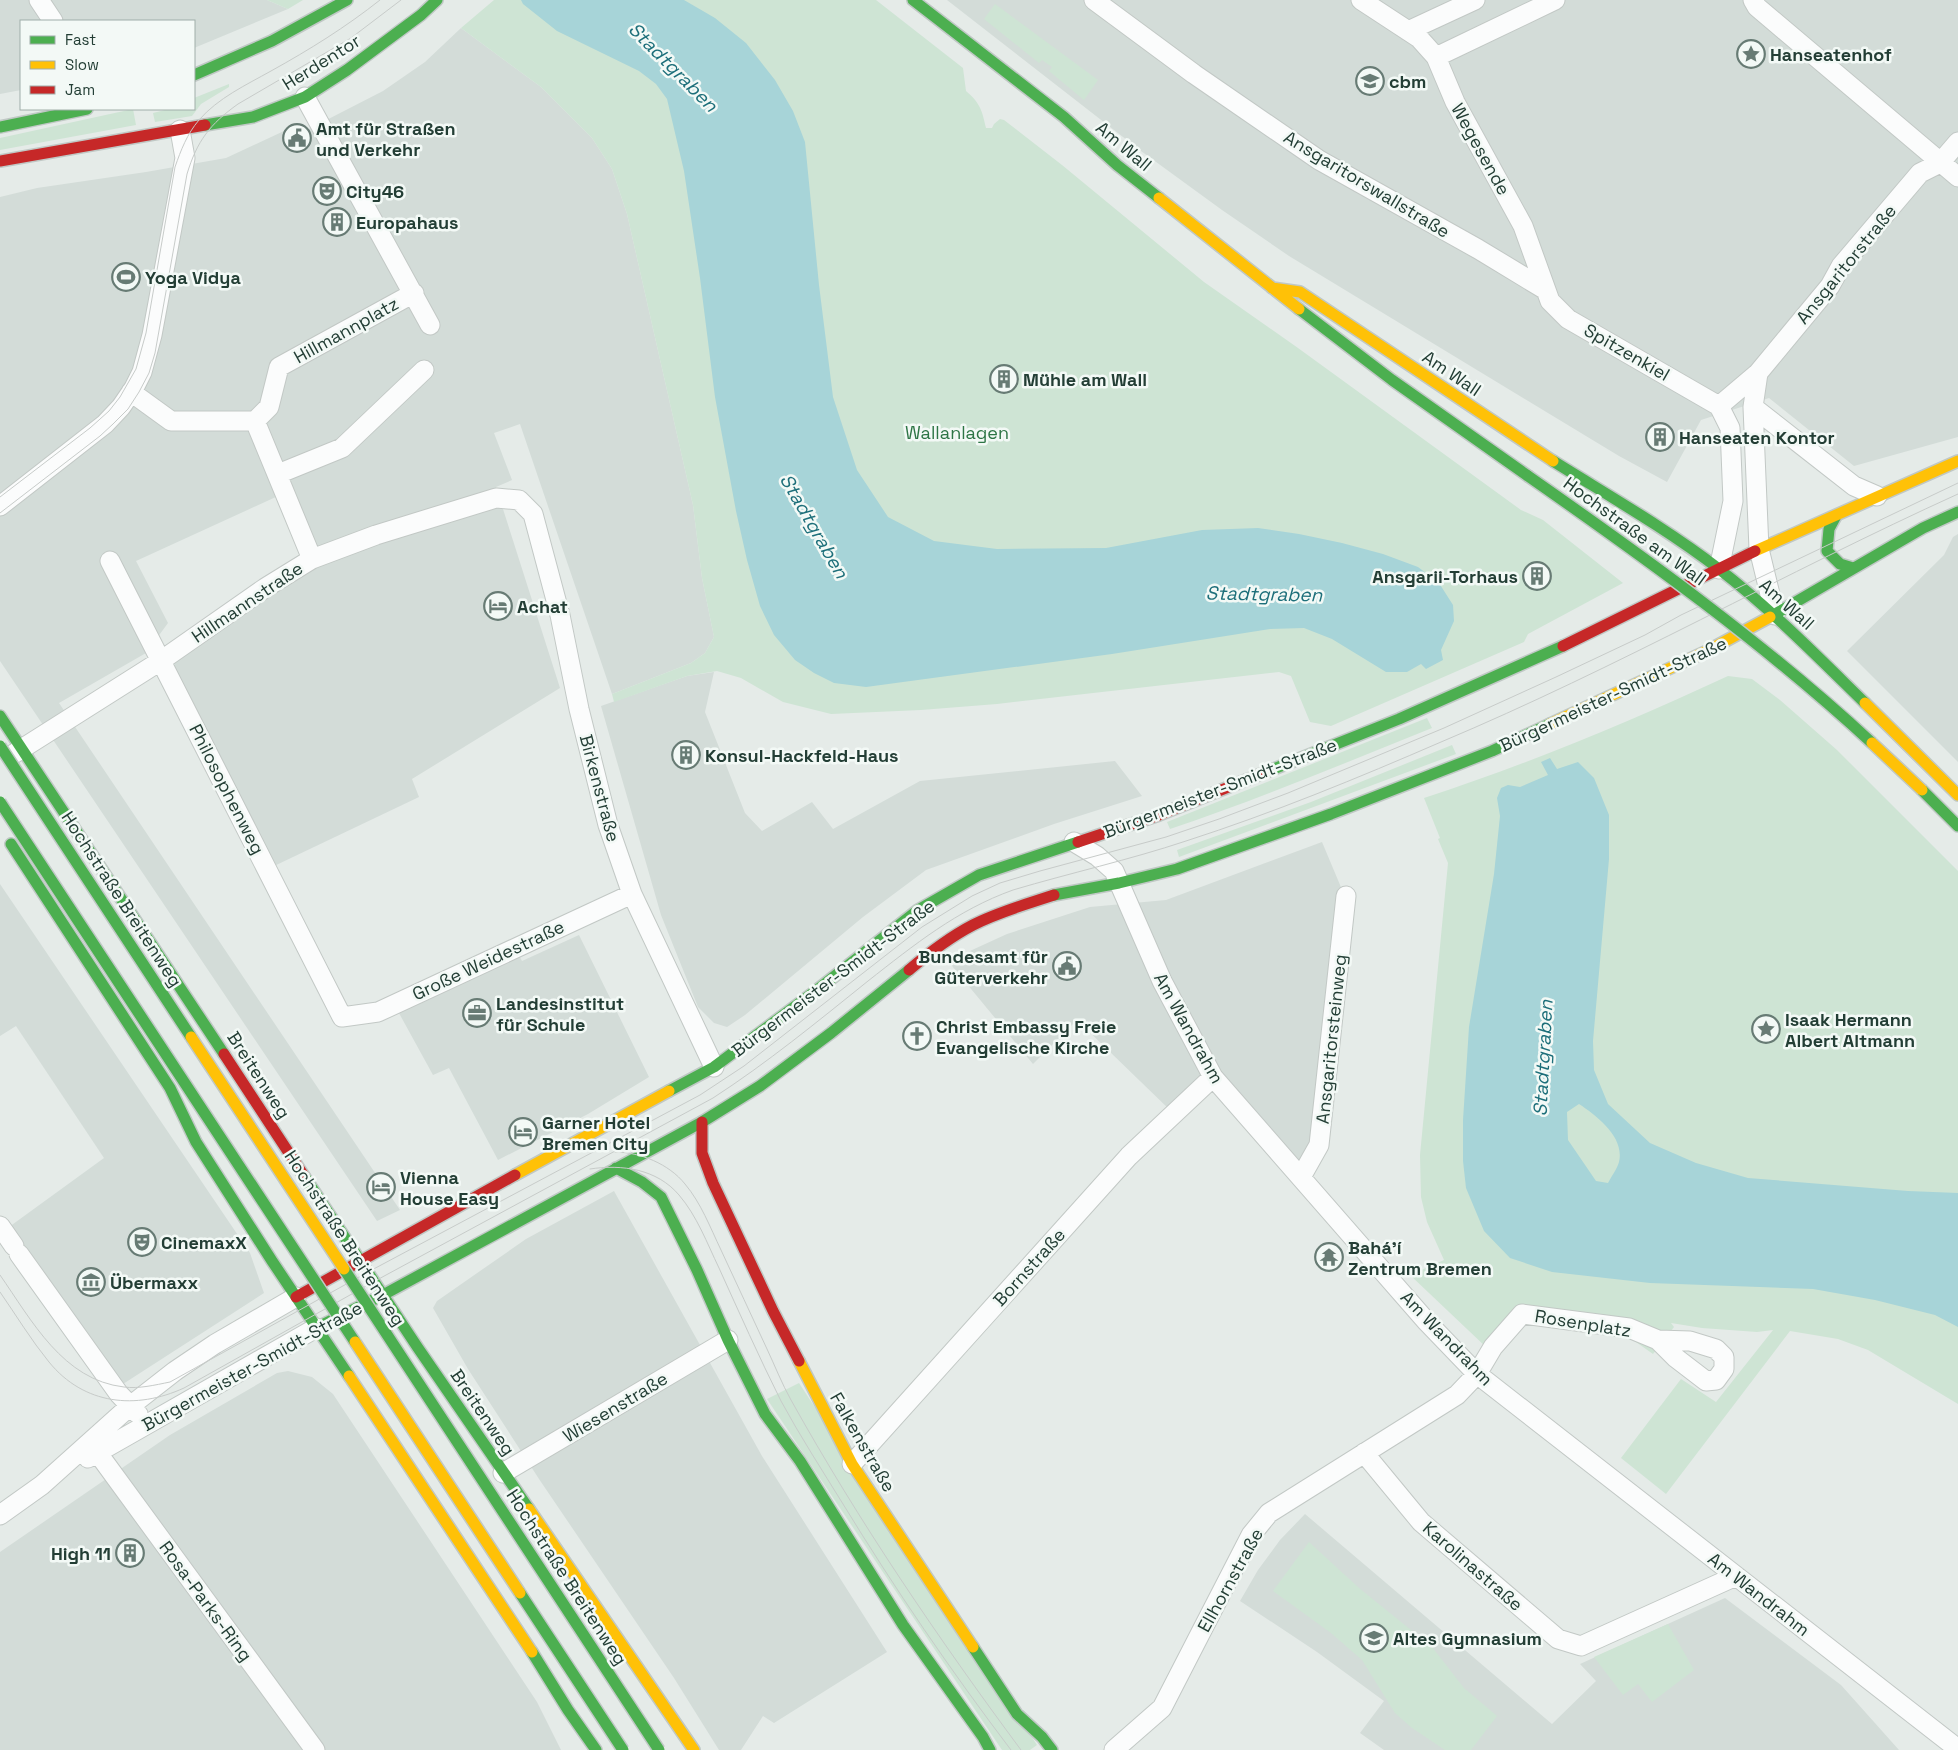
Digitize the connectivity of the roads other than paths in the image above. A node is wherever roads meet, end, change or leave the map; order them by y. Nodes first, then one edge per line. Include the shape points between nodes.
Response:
1 (39, 0) edge
2 (346, 0) edge
3 (437, 0) edge
4 (913, 0) edge
5 (1094, 0) edge
6 (1361, 0) edge
7 (1475, 0) edge
8 (1555, 0) edge
9 (1753, 0) edge
10 (51, 20) edge
11 (1403, 28) junction
12 (1436, 57) junction
13 (195, 75) edge
14 (305, 97) junction
15 (82, 110) edge
16 (0, 127) edge
17 (180, 130) junction
18 (1958, 142) edge
19 (0, 161) edge
20 (1940, 163) junction
21 (1958, 177) edge
22 (1272, 288) junction
23 (1544, 289) junction
24 (414, 293) junction
25 (430, 324) dead end
26 (424, 370) dead end
27 (1758, 374) junction
28 (131, 392) junction
29 (1719, 406) junction
30 (1753, 408) junction
31 (255, 421) junction
32 (1958, 461) edge
33 (278, 474) junction
34 (1878, 496) junction
35 (519, 500) joint
36 (0, 506) edge
37 (1958, 512) edge
38 (1836, 516) junction
39 (1759, 548) junction
40 (312, 559) junction
41 (110, 561) dead end
42 (1853, 568) junction
43 (1720, 569) junction
44 (1775, 615) junction
45 (162, 660) junction
46 (0, 716) edge
47 (0, 746) edge
48 (22, 749) junction
49 (0, 762) edge
50 (1958, 795) edge
51 (0, 802) edge
52 (1958, 826) edge
53 (4, 833) dead end
54 (1074, 842) junction
55 (1119, 883) junction
56 (632, 894) junction
57 (1346, 896) dead end
58 (342, 1017) joint
59 (222, 1050) junction
60 (714, 1068) junction
61 (1213, 1077) junction
62 (170, 1088) junction
63 (702, 1122) junction
64 (616, 1168) junction
65 (1301, 1177) junction
66 (0, 1226) edge
67 (360, 1260) junction
68 (383, 1295) junction
69 (296, 1297) junction
70 (316, 1328) junction
71 (728, 1340) junction
72 (1658, 1340) dead end
73 (1477, 1374) junction
74 (129, 1407) junction
75 (148, 1423) junction
76 (97, 1452) junction
77 (1364, 1454) junction
78 (852, 1464) junction
79 (503, 1473) junction
80 (42, 1485) junction
81 (0, 1515) edge
82 (1736, 1576) junction
83 (1958, 1749) edge
84 (315, 1750) edge
85 (596, 1750) edge
86 (624, 1750) edge
87 (659, 1750) edge
88 (694, 1750) edge
89 (990, 1750) edge
90 (1052, 1750) edge
91 (1114, 1750) edge

1 - 10 street
2 - 13 main road via 241,56
3 - 14 main road, Herdentor via 347,70
4 - 22 main road, Am Wall via 1050,105 1106,156
5 - 23 street, Ansgaritorswallstraße via 1319,160
6 - 11 street, Wegesende
7 - 11 street
8 - 12 street
9 - 20 street via 1757,7
11 - 12 street, Wegesende via 1419,38
12 - 23 street, Wegesende via 1455,102 1523,226
14 - 17 main road, Herdentor via 253,117
14 - 24 street
15 - 16 main road
17 - 19 main road, Herdentor
17 - 28 street via 185,158 152,335 142,372
18 - 20 street
20 - 21 street
20 - 27 street, Ansgaritorstraße via 1920,173 1841,266 1830,286
22 - 43 main road, Am Wall via 1300,292 1541,454 1666,531
22 - 52 main road, Hochstraße am Wall, bridge via 1392,380 1646,560 1754,641 1859,730
23 - 29 street, Spitzenkiel via 1550,301 1568,319
24 - 25 street
24 - 31 street, Hillmannplatz via 279,367 269,407
26 - 33 street via 342,448
27 - 29 street, Ansgaritorstraße
27 - 30 street
28 - 31 street via 171,421
28 - 36 street via 105,424
29 - 43 street via 1730,428 1733,501
30 - 34 street via 1854,486
30 - 39 street
31 - 33 street
32 - 34 main road, Bürgermeister-Smidt-Straße
33 - 40 street
34 - 38 main road, Bürgermeister-Smidt-Straße
35 - 40 street, Hillmannstraße via 496,498 376,535
35 - 56 street, Birkenstraße via 533,514 558,606 608,825
37 - 42 main road, Bürgermeister-Smidt-Straße
38 - 39 main road, Bürgermeister-Smidt-Straße
38 - 42 main road via 1829,529 1827,551 1840,564
39 - 43 main road, Bürgermeister-Smidt-Straße
39 - 44 street
40 - 45 street, Hillmannstraße
41 - 45 street, Philosophenweg
42 - 44 main road, Bürgermeister-Smidt-Straße
43 - 44 main road, Am Wall
43 - 54 main road, Bürgermeister-Smidt-Straße via 1555,650 1399,719 1159,815
44 - 50 main road, Am Wall
44 - 55 main road, Bürgermeister-Smidt-Straße via 1674,668 1492,751 1331,814 1177,869
45 - 48 street, Hillmannstraße
45 - 58 street, Philosophenweg
46 - 48 main road, Breitenweg
47 - 87 main road, Hochstraße Breitenweg, bridge
48 - 49 street, Hillmannstraße
48 - 59 main road, Breitenweg
51 - 86 main road, bridge
53 - 62 main road
54 - 55 street, Am Wandrahm via 1114,871
54 - 60 main road, Bürgermeister-Smidt-Straße via 979,875 918,910
55 - 61 street, Am Wandrahm via 1162,981
55 - 63 main road, Bürgermeister-Smidt-Straße via 1060,893 973,925 934,949 760,1086
56 - 58 street, Große Weidestraße via 378,1012
56 - 60 street, Birkenstraße
57 - 65 street, Ansgaritorsteinweg via 1319,1145
59 - 62 main road via 206,1048 185,1052 174,1059
59 - 67 main road, Breitenweg
60 - 67 main road, Bürgermeister-Smidt-Straße
61 - 65 street, Am Wandrahm
61 - 78 street, Bornstraße via 1129,1156
62 - 69 main road via 196,1142
63 - 64 main road, Bürgermeister-Smidt-Straße
63 - 78 main road, Falkenstraße via 702,1153 713,1184 773,1311
64 - 68 main road, Bürgermeister-Smidt-Straße
64 - 71 main road via 661,1197
65 - 73 street, Am Wandrahm via 1427,1322
66 - 74 street
67 - 68 main road, Breitenweg
67 - 69 main road, Bürgermeister-Smidt-Straße
68 - 70 main road, Bürgermeister-Smidt-Straße
68 - 79 main road, Breitenweg
69 - 70 main road
69 - 74 street, Bürgermeister-Smidt-Straße via 175,1371
70 - 75 street, Bürgermeister-Smidt-Straße
70 - 85 main road
71 - 79 street, Wiesenstraße
71 - 89 main road via 766,1414 800,1461 903,1625
72 - 73 street, Rosenplatz via 1629,1328 1522,1314 1493,1347
73 - 77 street, Ellhornstraße via 1457,1395
73 - 82 street, Am Wandrahm
74 - 75 street
74 - 80 street, Bürgermeister-Smidt-Straße
75 - 76 street, Bürgermeister-Smidt-Straße
76 - 80 street, Bürgermeister-Smidt-Straße
76 - 84 street, Rosa-Parks-Ring
77 - 82 street, Karolinastraße via 1421,1522 1558,1639 1581,1646
77 - 91 street, Ellhornstraße via 1269,1513 1251,1535 1162,1708
78 - 90 main road, Falkenstraße via 1017,1714
79 - 88 main road, Breitenweg
80 - 81 street, Bürgermeister-Smidt-Straße
82 - 83 street, Am Wandrahm

